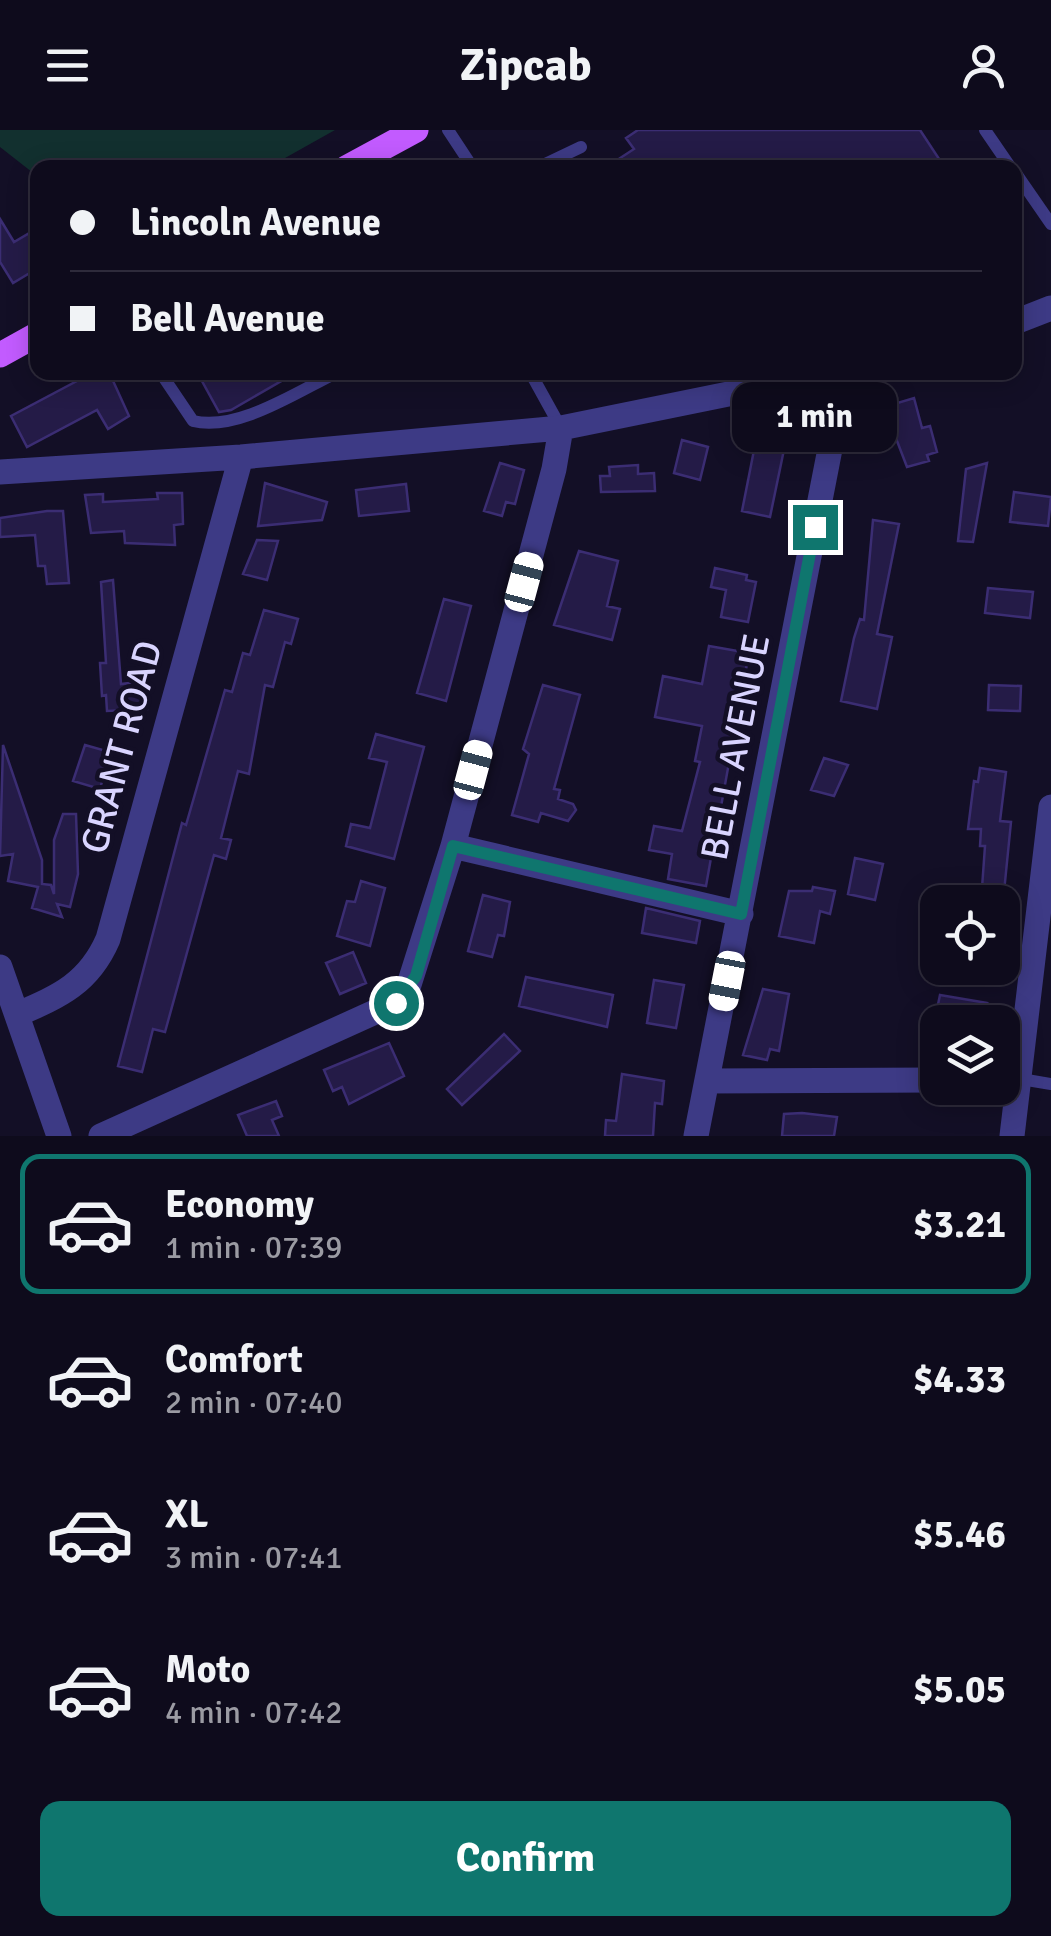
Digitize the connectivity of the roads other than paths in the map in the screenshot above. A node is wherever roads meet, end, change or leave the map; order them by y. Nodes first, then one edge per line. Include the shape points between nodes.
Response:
1 (416, 130) edge
2 (448, 130) edge
3 (985, 130) edge
4 (581, 146) dead end
5 (361, 160) edge
6 (468, 160) edge
7 (552, 160) edge
8 (1006, 160) edge
9 (1022, 183) edge
10 (1051, 224) edge
11 (1051, 308) edge
12 (1022, 319) edge
13 (30, 338) edge
14 (0, 355) edge
15 (165, 380) edge
16 (320, 380) edge
17 (535, 380) edge
18 (797, 380) edge
19 (843, 380) edge
20 (561, 428) junction
21 (241, 457) junction
22 (0, 472) edge
23 (1051, 806) edge
24 (453, 846) junction
25 (741, 914) junction
26 (0, 967) edge
27 (18, 1014) junction
28 (1020, 1023) edge
29 (920, 1080) edge
30 (1020, 1080) edge
31 (707, 1081) junction
32 (1051, 1084) edge
33 (1012, 1105) edge
34 (59, 1136) edge
35 (101, 1136) edge
36 (696, 1136) edge
37 (1012, 1136) edge

1 - 5 main road
2 - 6 lane
3 - 8 lane
4 - 7 lane
9 - 10 lane
11 - 12 street
13 - 14 main road
15 - 16 lane via 193,421 205,424 241,416
17 - 20 lane
18 - 20 street
19 - 25 street, BELL AVENUE
20 - 21 street
20 - 24 street
21 - 22 street
21 - 27 street, GRANT ROAD via 108,939 86,978
23 - 28 street
24 - 25 street
24 - 35 street via 416,976 396,1003
25 - 31 street, BELL AVENUE
26 - 27 street
27 - 34 street
29 - 31 street
30 - 32 lane
31 - 36 street, BELL AVENUE
33 - 37 street

